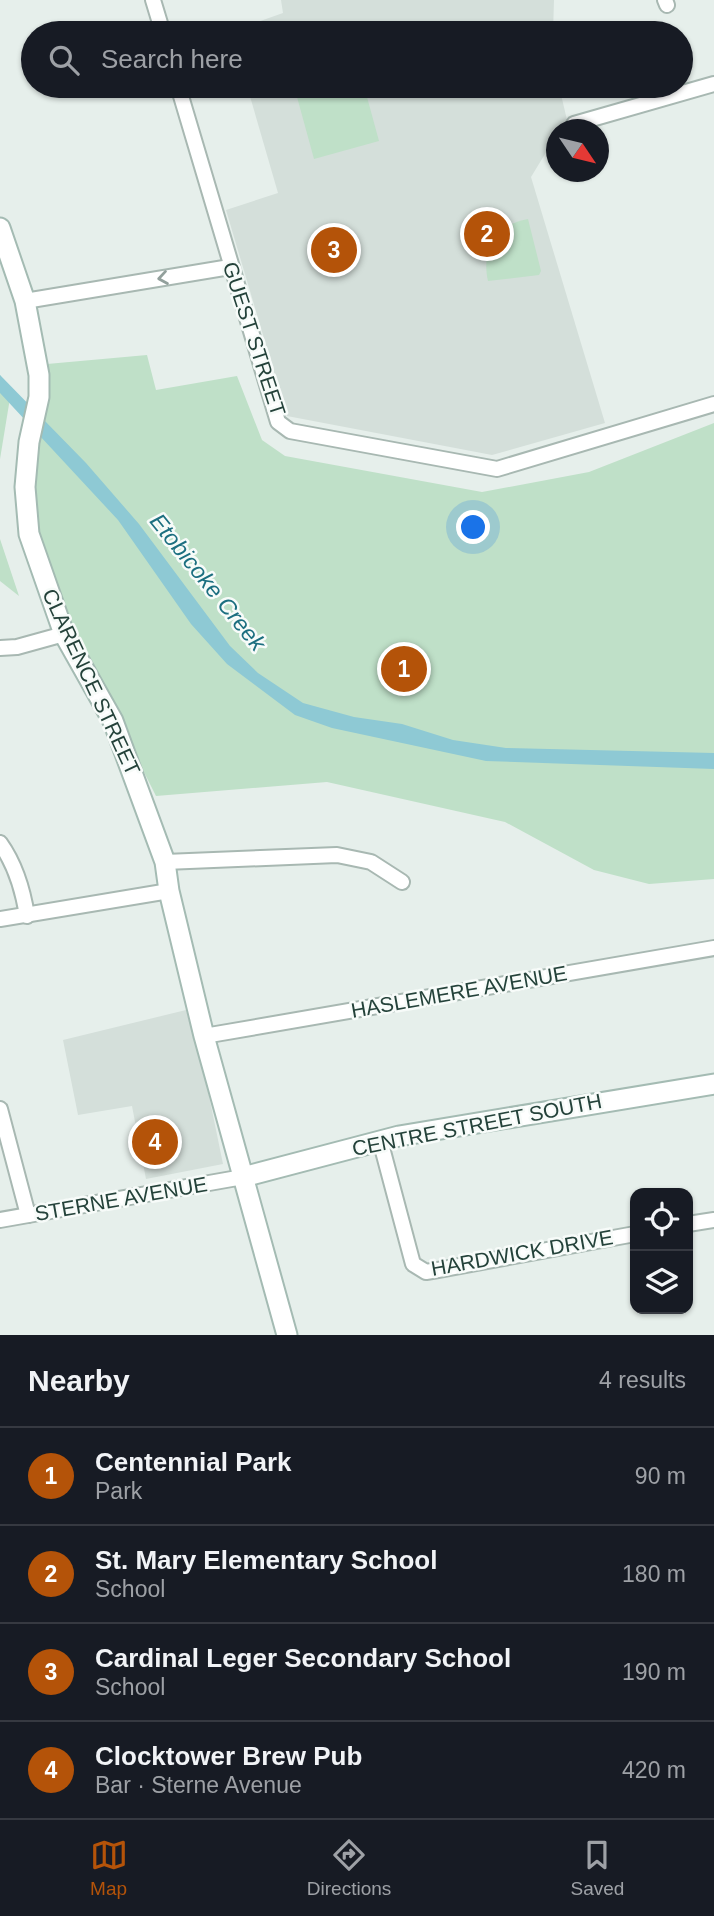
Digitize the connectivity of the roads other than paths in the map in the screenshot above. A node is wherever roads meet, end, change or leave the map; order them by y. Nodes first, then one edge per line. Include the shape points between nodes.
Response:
1 (153, 0) edge
2 (159, 21) edge
3 (714, 84) edge
4 (693, 90) edge
5 (181, 98) edge
6 (665, 98) edge
7 (592, 119) edge
8 (0, 228) edge
9 (230, 267) junction
10 (25, 301) junction
11 (714, 404) edge
12 (64, 634) junction
13 (0, 648) edge
14 (0, 843) edge
15 (165, 862) junction
16 (402, 882) dead end
17 (169, 891) junction
18 (27, 916) junction
19 (0, 919) edge
20 (714, 948) edge
21 (204, 1036) junction
22 (714, 1084) edge
23 (0, 1109) edge
24 (380, 1140) junction
25 (243, 1177) junction
26 (28, 1215) junction
27 (0, 1220) edge
28 (714, 1220) edge
29 (693, 1223) edge
30 (630, 1235) edge
31 (287, 1335) edge

1 - 2 street
3 - 4 street
5 - 9 street, GUEST STREET
6 - 7 street
8 - 10 street, CLARENCE STREET
9 -> 10 street
9 - 11 street, GUEST STREET via 278,422 290,431 498,469
10 - 12 street, CLARENCE STREET via 36,350 39,397 25,487 29,534
12 - 13 street
12 - 15 street, CLARENCE STREET via 113,721
14 - 18 street via 18,878
15 - 16 street via 337,855 371,862
15 - 17 street, CLARENCE STREET
17 - 18 street
17 - 21 street, CLARENCE STREET
18 - 19 street
20 - 21 street, HASLEMERE AVENUE
21 - 25 street, CLARENCE STREET
22 - 24 street, CENTRE STREET SOUTH
23 - 26 street
24 - 25 street, CENTRE STREET SOUTH
24 - 30 street, HARDWICK DRIVE via 413,1264 421,1270
25 - 26 street, STERNE AVENUE
25 - 31 street, CLARENCE STREET
26 - 27 street, STERNE AVENUE
28 - 29 street

